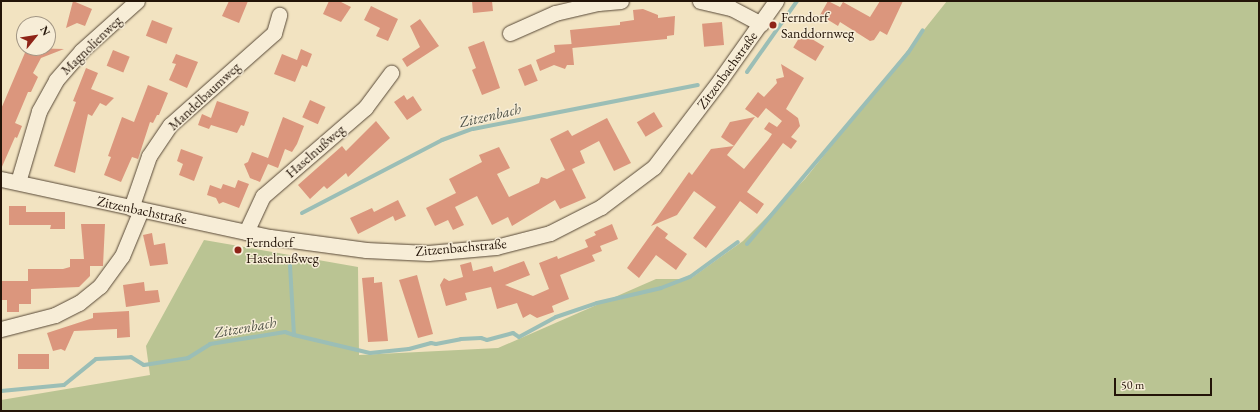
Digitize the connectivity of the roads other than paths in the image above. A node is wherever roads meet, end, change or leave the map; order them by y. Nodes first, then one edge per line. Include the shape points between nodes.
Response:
1 (137, 1) edge
2 (621, 1) edge
3 (700, 1) edge
4 (776, 1) edge
5 (279, 15) dead end
6 (761, 24) junction
7 (510, 33) dead end
8 (391, 73) dead end
9 (1, 179) edge
10 (18, 182) junction
11 (136, 209) junction
12 (246, 232) junction
13 (1, 329) edge

1 - 10 street, Magnolienweg via 81,51 56,80 39,111
2 - 7 street via 598,3 555,13
3 - 6 street via 731,8
4 - 6 street, Zitzenbachstraße
5 - 11 street, Mandelbaumweg via 274,33 170,125 149,156
6 - 12 street, Zitzenbachstraße via 654,166 602,207 550,233 496,247 428,253 366,250
8 - 12 street, Haselnußweg via 365,108 262,196
9 - 10 street, Zitzenbachstraße
10 - 11 street, Zitzenbachstraße
11 - 12 street, Zitzenbachstraße
11 - 13 street, Mandelbaumweg via 122,256 100,286 79,303 55,315

